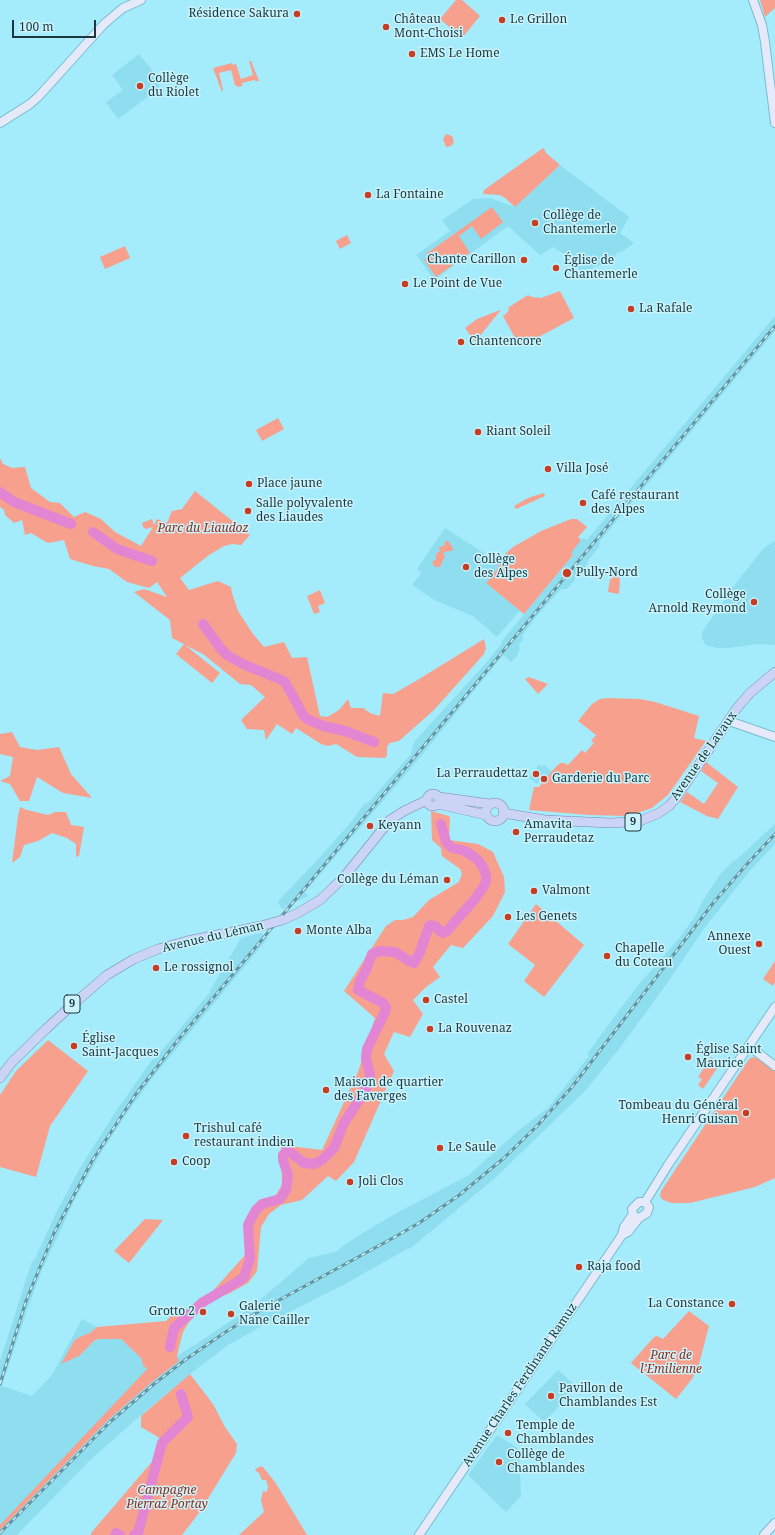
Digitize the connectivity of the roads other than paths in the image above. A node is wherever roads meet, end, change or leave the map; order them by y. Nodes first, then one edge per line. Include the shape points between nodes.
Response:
1 (141, 0) edge
2 (754, 0) edge
3 (775, 122) edge
4 (0, 123) edge
5 (775, 672) edge
6 (728, 721) junction
7 (775, 737) edge
8 (438, 800) junction
9 (490, 804) junction
10 (503, 813) junction
11 (486, 815) junction
12 (775, 1007) edge
13 (749, 1046) junction
14 (775, 1066) edge
15 (0, 1077) edge
16 (645, 1202) junction
17 (636, 1216) junction
18 (775, 1523) edge
19 (419, 1535) edge
20 (764, 1535) edge

1 - 4 street via 123,8 104,24 39,96
2 - 3 street via 765,42
5 - 6 main road, Avenue de Lavaux / 9 via 749,694
6 - 7 street
6 - 10 main road, Avenue de Lavaux / 9 via 676,798 654,816 630,822 610,823 545,820
8 - 9 main road
8 - 11 main road
8 - 15 main road, Avenue du Léman / 9, bridge via 431,805 427,800 390,820 344,876 310,907 282,920 158,949 108,975 71,1006 12,1062
9 - 10 main road via 500,805
9 - 11 main road
10 - 11 main road via 497,820 491,820
12 - 13 street
13 - 14 street
13 - 16 street
16 - 17 street via 639,1202 632,1209
16 - 17 street via 648,1210 643,1216
17 - 19 street, Avenue Charles Ferdinand Ramuz via 624,1227 622,1235
18 - 20 street

